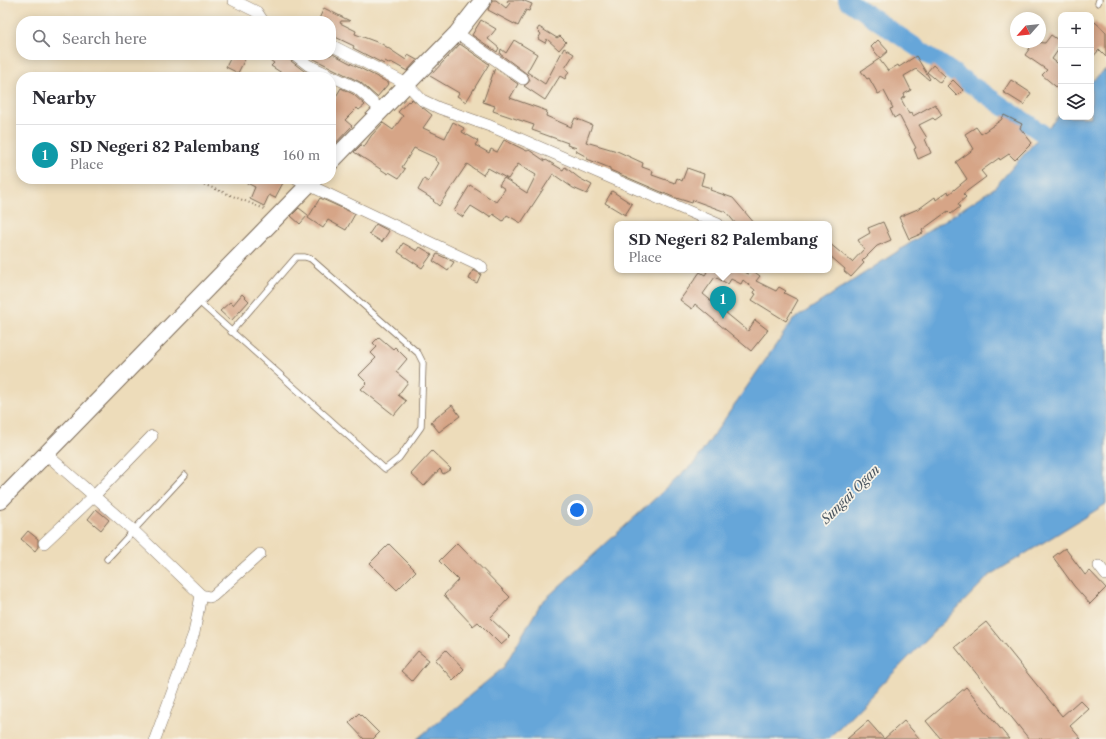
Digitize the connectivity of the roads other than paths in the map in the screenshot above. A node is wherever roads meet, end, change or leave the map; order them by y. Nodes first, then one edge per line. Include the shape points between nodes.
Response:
1 (233, 0) edge
2 (483, 0) edge
3 (258, 16) edge
4 (457, 33) junction
5 (336, 48) edge
6 (302, 60) edge
7 (323, 72) edge
8 (336, 78) edge
9 (523, 79) dead end
10 (407, 84) junction
11 (382, 110) junction
12 (336, 157) edge
13 (304, 184) edge
14 (312, 184) edge
15 (711, 221) edge
16 (482, 267) dead end
17 (196, 299) junction
18 (231, 332) junction
19 (152, 436) dead end
20 (46, 454) junction
21 (185, 475) dead end
22 (94, 496) junction
23 (0, 501) edge
24 (133, 530) junction
25 (44, 543) dead end
26 (260, 554) dead end
27 (107, 559) dead end
28 (201, 595) junction
29 (154, 739) edge

1 - 3 street
2 - 4 street
4 - 9 street
4 - 10 street
5 - 10 street
6 - 7 street
8 - 11 street via 357,88
10 - 11 street
10 - 15 street via 422,100 439,108 490,126
11 - 12 street
13 - 17 street via 279,214
14 - 16 street
17 - 18 lane
17 - 20 street
18 - 18 lane via 384,469 399,458 421,427 422,363 418,354 311,259 296,257
19 - 22 street
20 - 22 street
20 - 23 street
21 - 24 lane
22 - 24 street
22 - 25 street
24 - 27 lane
24 - 28 street
26 - 28 street via 213,596
28 - 29 street via 194,633

